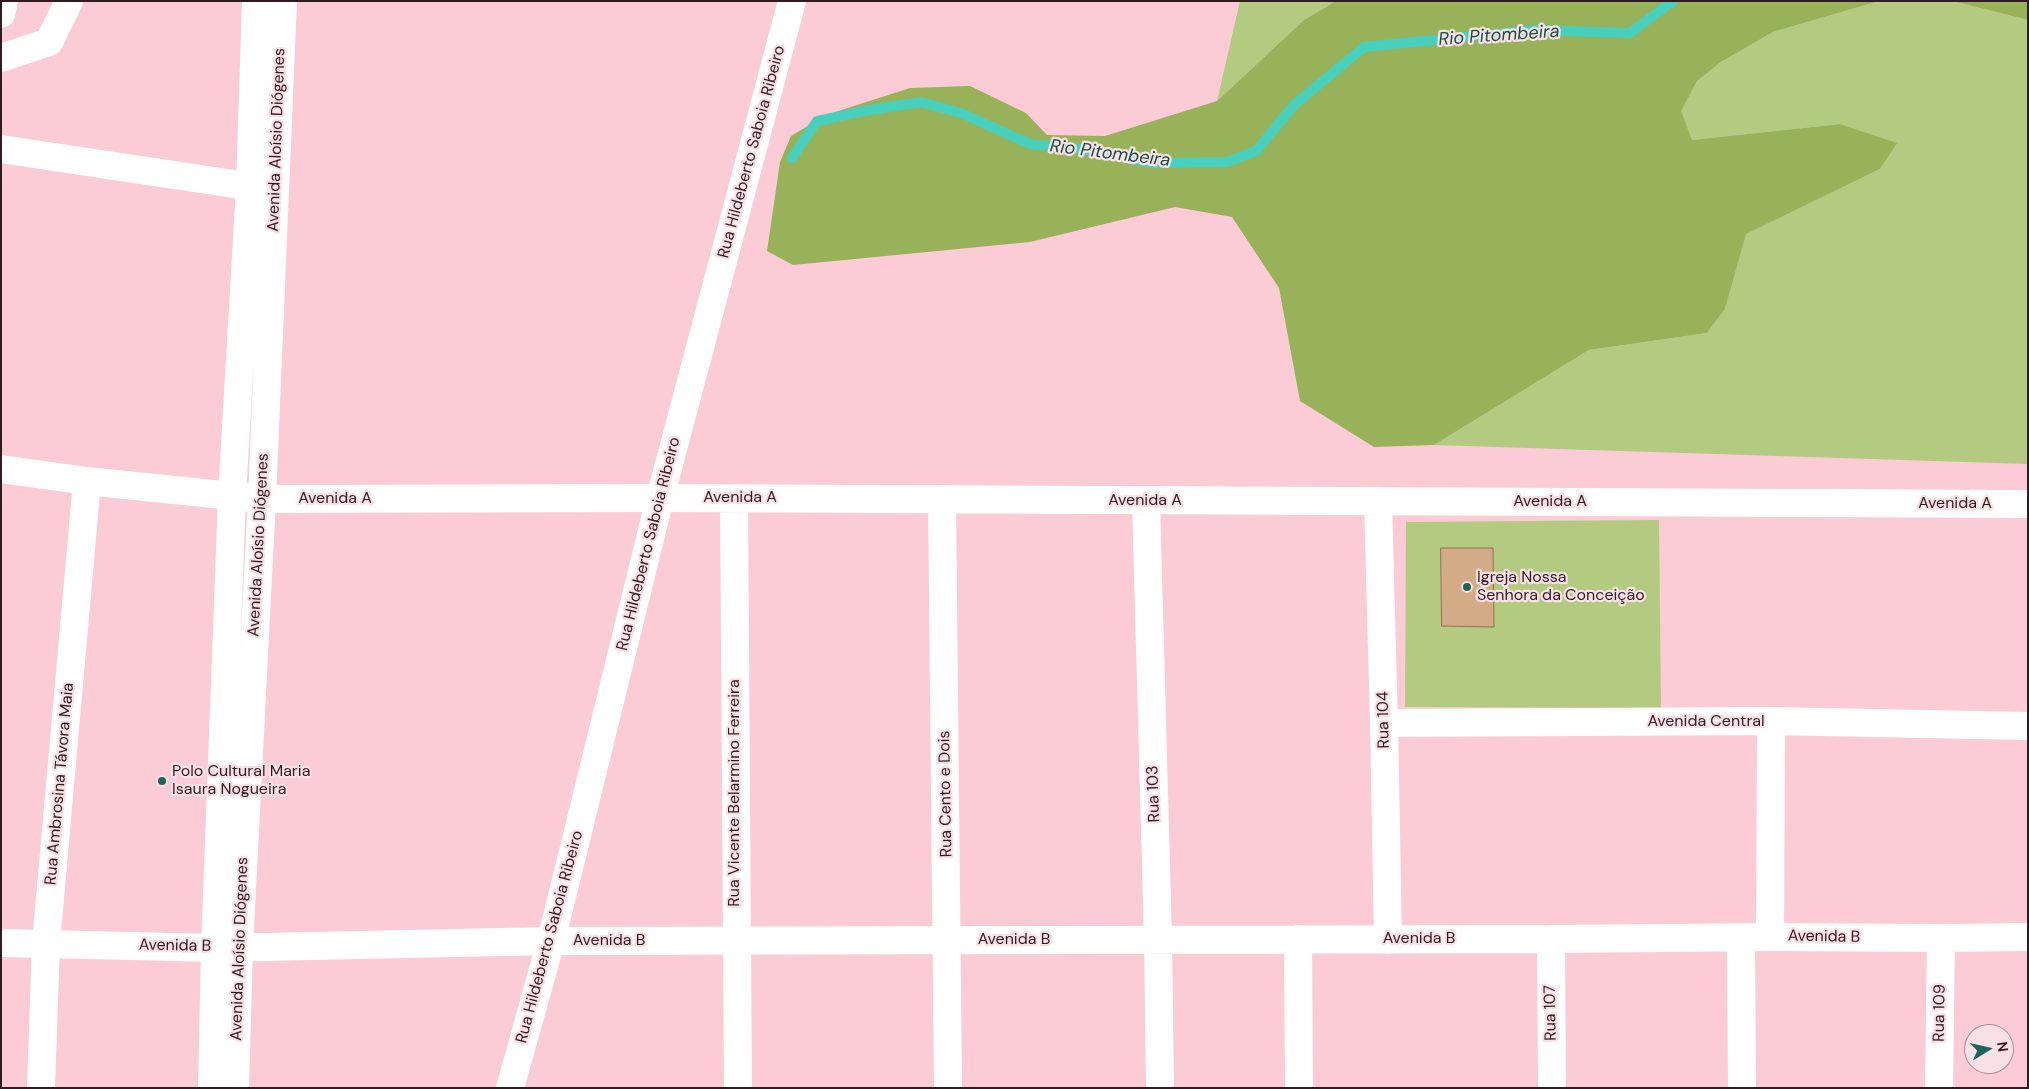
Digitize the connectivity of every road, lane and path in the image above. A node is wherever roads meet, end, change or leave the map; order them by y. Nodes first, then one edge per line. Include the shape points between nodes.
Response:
1 (4, 1) edge
2 (68, 1) edge
3 (256, 1) edge
4 (283, 1) edge
5 (792, 1) edge
6 (1, 14) edge
7 (1, 58) edge
8 (1, 149) edge
9 (263, 188) junction
10 (1, 469) edge
11 (87, 481) junction
12 (232, 496) junction
13 (660, 498) junction
14 (734, 498) junction
15 (262, 499) junction
16 (942, 499) junction
17 (1146, 501) junction
18 (1378, 501) junction
19 (2028, 504) edge
20 (1771, 722) junction
21 (1384, 723) junction
22 (2028, 726) edge
23 (1770, 937) junction
24 (2028, 937) edge
25 (1740, 938) junction
26 (1941, 938) junction
27 (1158, 939) junction
28 (1298, 939) junction
29 (1550, 939) junction
30 (947, 940) junction
31 (1388, 940) junction
32 (551, 941) junction
33 (736, 942) junction
34 (1, 943) edge
35 (46, 943) junction
36 (227, 947) junction
37 (41, 1088) edge
38 (212, 1088) edge
39 (235, 1088) edge
40 (510, 1088) edge
41 (738, 1088) edge
42 (948, 1088) edge
43 (1160, 1088) edge
44 (1299, 1088) edge
45 (1552, 1088) edge
46 (1742, 1088) edge
47 (1939, 1088) edge

1 - 6 street
2 - 7 street via 49,42
3 - 9 street, Avenida Aloísio Diógenes
4 - 9 street, Avenida Aloísio Diógenes
5 - 13 street, Rua Hildeberto Saboia Ribeiro
8 - 9 street
9 - 12 street, Avenida Aloísio Diógenes
9 - 15 street, Avenida Aloísio Diógenes
10 - 11 street, Avenida A
11 - 12 street, Avenida A
11 - 35 street, Rua Ambrosina Távora Maia
12 - 15 street, Avenida A
12 - 36 street, Avenida Aloísio Diógenes
13 - 14 street, Avenida A
13 - 15 street, Avenida A
13 - 32 street, Rua Hildeberto Saboia Ribeiro
14 - 16 street, Avenida A
14 - 33 street, Rua Vicente Belarmino Ferreira
15 - 36 street, Avenida Aloísio Diógenes
16 - 17 street, Avenida A
16 - 30 street, Rua Cento e Dois
17 - 18 street, Avenida A
17 - 27 street, Rua 103
18 - 19 street, Avenida A
18 - 21 street, Rua 104
20 - 21 street, Avenida Central
20 - 22 street, Avenida Central
20 - 23 street
21 - 31 street, Rua 104
23 - 25 street, Avenida B
23 - 26 street, Avenida B
24 - 26 street, Avenida B
25 - 29 street, Avenida B
25 - 46 street
26 - 47 street, Rua 109
27 - 28 street, Avenida B
27 - 30 street, Avenida B
27 - 43 street, Rua 103
28 - 31 street, Avenida B
28 - 44 street
29 - 31 street, Avenida B
29 - 45 street, Rua 107
30 - 33 street, Avenida B
30 - 42 street, Rua Cento e Dois
32 - 33 street, Avenida B
32 - 36 street, Avenida B
32 - 40 street, Rua Hildeberto Saboia Ribeiro
33 - 41 street, Rua Vicente Belarmino Ferreira
34 - 35 street, Avenida B
35 - 36 street, Avenida B
35 - 37 street, Rua Ambrosina Távora Maia
36 - 38 street, Avenida Aloísio Diógenes
36 - 39 street, Avenida Aloísio Diógenes

